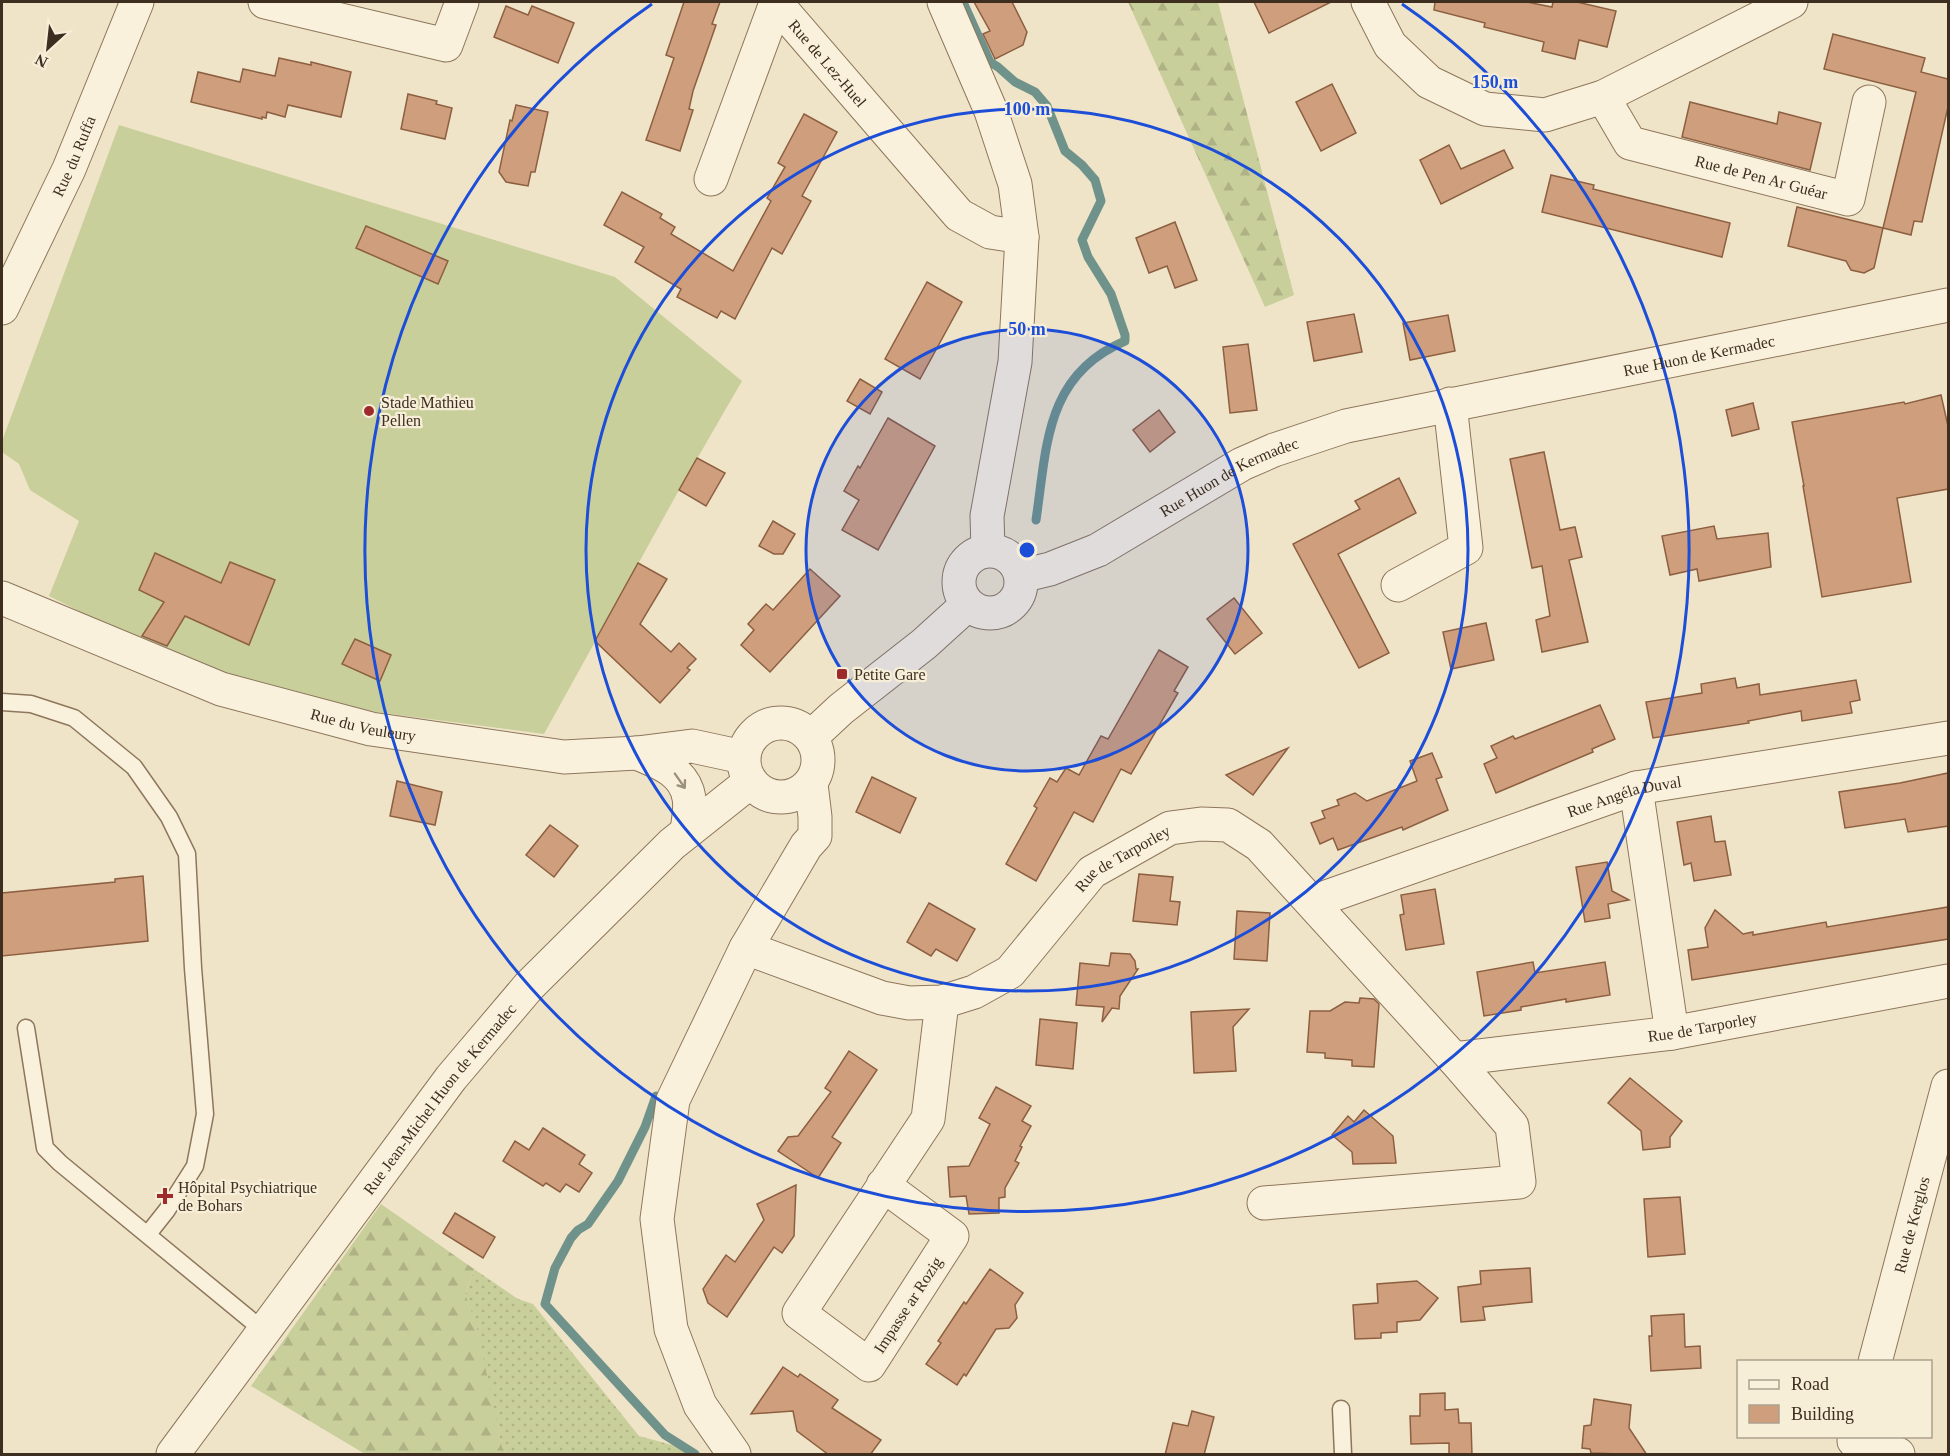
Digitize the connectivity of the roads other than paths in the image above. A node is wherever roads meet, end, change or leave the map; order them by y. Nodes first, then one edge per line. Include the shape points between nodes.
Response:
1 (137, 2) edge
2 (265, 2) edge
3 (462, 2) edge
4 (944, 2) edge
5 (1368, 2) edge
6 (1791, 2) edge
7 (1603, 97) junction
8 (1869, 102) dead end
9 (711, 179) dead end
10 (1022, 237) junction
11 (1948, 305) edge
12 (2, 308) edge
13 (1450, 405) junction
14 (988, 550) junction
15 (1021, 576) junction
16 (1398, 585) dead end
17 (2, 598) edge
18 (967, 604) junction
19 (2, 702) edge
20 (811, 737) junction
21 (1948, 738) edge
22 (637, 753) junction
23 (747, 769) junction
24 (811, 784) junction
25 (1636, 789) junction
26 (687, 832) junction
27 (1312, 902) junction
28 (746, 948) junction
29 (1948, 981) edge
30 (942, 1002) junction
31 (26, 1028) dead end
32 (1672, 1033) junction
33 (1454, 1059) junction
34 (1948, 1086) edge
35 (883, 1185) junction
36 (1264, 1203) dead end
37 (148, 1234) junction
38 (264, 1331) junction
39 (1876, 1360) edge
40 (1341, 1409) dead end
41 (1854, 1438) edge
42 (173, 1455) edge
43 (734, 1455) edge
44 (1343, 1455) edge
45 (1898, 1455) edge

1 - 12 street, Rue du Ruffa via 69,169
2 - 3 street via 446,45
4 - 10 street via 991,111 1015,184
5 - 7 street via 1390,45 1429,82 1485,109 1545,115
6 - 7 street
7 - 8 street, Rue de Pen Ar Guéar via 1630,143 1848,199
9 - 10 street, Rue de Lez-Huel via 776,3 960,215 990,232
10 - 14 street via 1015,362 987,516
11 - 13 street, Rue Huon de Kermadec
13 - 15 street, Rue Huon de Kermadec via 1346,426 1274,450 1242,464 1098,550
13 - 16 street via 1466,548
14 - 15 street via 1003,553 1015,562
14 - 18 street via 971,556 960,571 958,589
15 - 18 street via 1020,592 1011,606 997,613 981,613
17 - 22 street, Rue du Veuleury via 221,689 371,729 564,757
18 - 20 street
19 - 37 lane via 31,704 74,718 134,767 170,817 187,854 206,1114 195,1166
20 - 23 street via 800,727 770,723 747,742
20 - 24 street via 819,760
21 - 25 street, Rue Angéla Duval
22 - 23 street, Rue du Veuleury via 692,746
22 -> 26 street via 664,764 681,779 689,798
23 - 24 street via 758,790 769,796 791,796
23 - 26 street, Rue Jean-Michel Huon de Kermadec
24 - 28 street via 815,836
25 - 27 street, Rue Angéla Duval
25 - 32 street
26 - 38 street, Rue Jean-Michel Huon de Kermadec via 522,994 451,1078
27 - 30 street, Rue de Tarporley via 1259,845 1228,825 1170,828 1092,872 1010,972 974,992
27 - 33 street, Rue de Tarporley
28 - 30 street, Rue de Tarporley via 882,998 909,1003
28 - 43 street via 674,1100 657,1219 671,1329 700,1405
29 - 32 street, Rue de Tarporley
30 - 35 street, Impasse ar Rozig via 928,1119
31 - 37 lane via 45,1148
32 - 33 street, Rue de Tarporley
33 - 36 street, Rue de Tarporley via 1512,1126 1519,1182
34 - 39 street, Rue de Kerglos
35 - 35 street, Impasse ar Rozig via 799,1313 869,1365 952,1236
37 - 38 lane
38 - 42 street, Rue Jean-Michel Huon de Kermadec
40 - 44 lane
41 - 45 street

